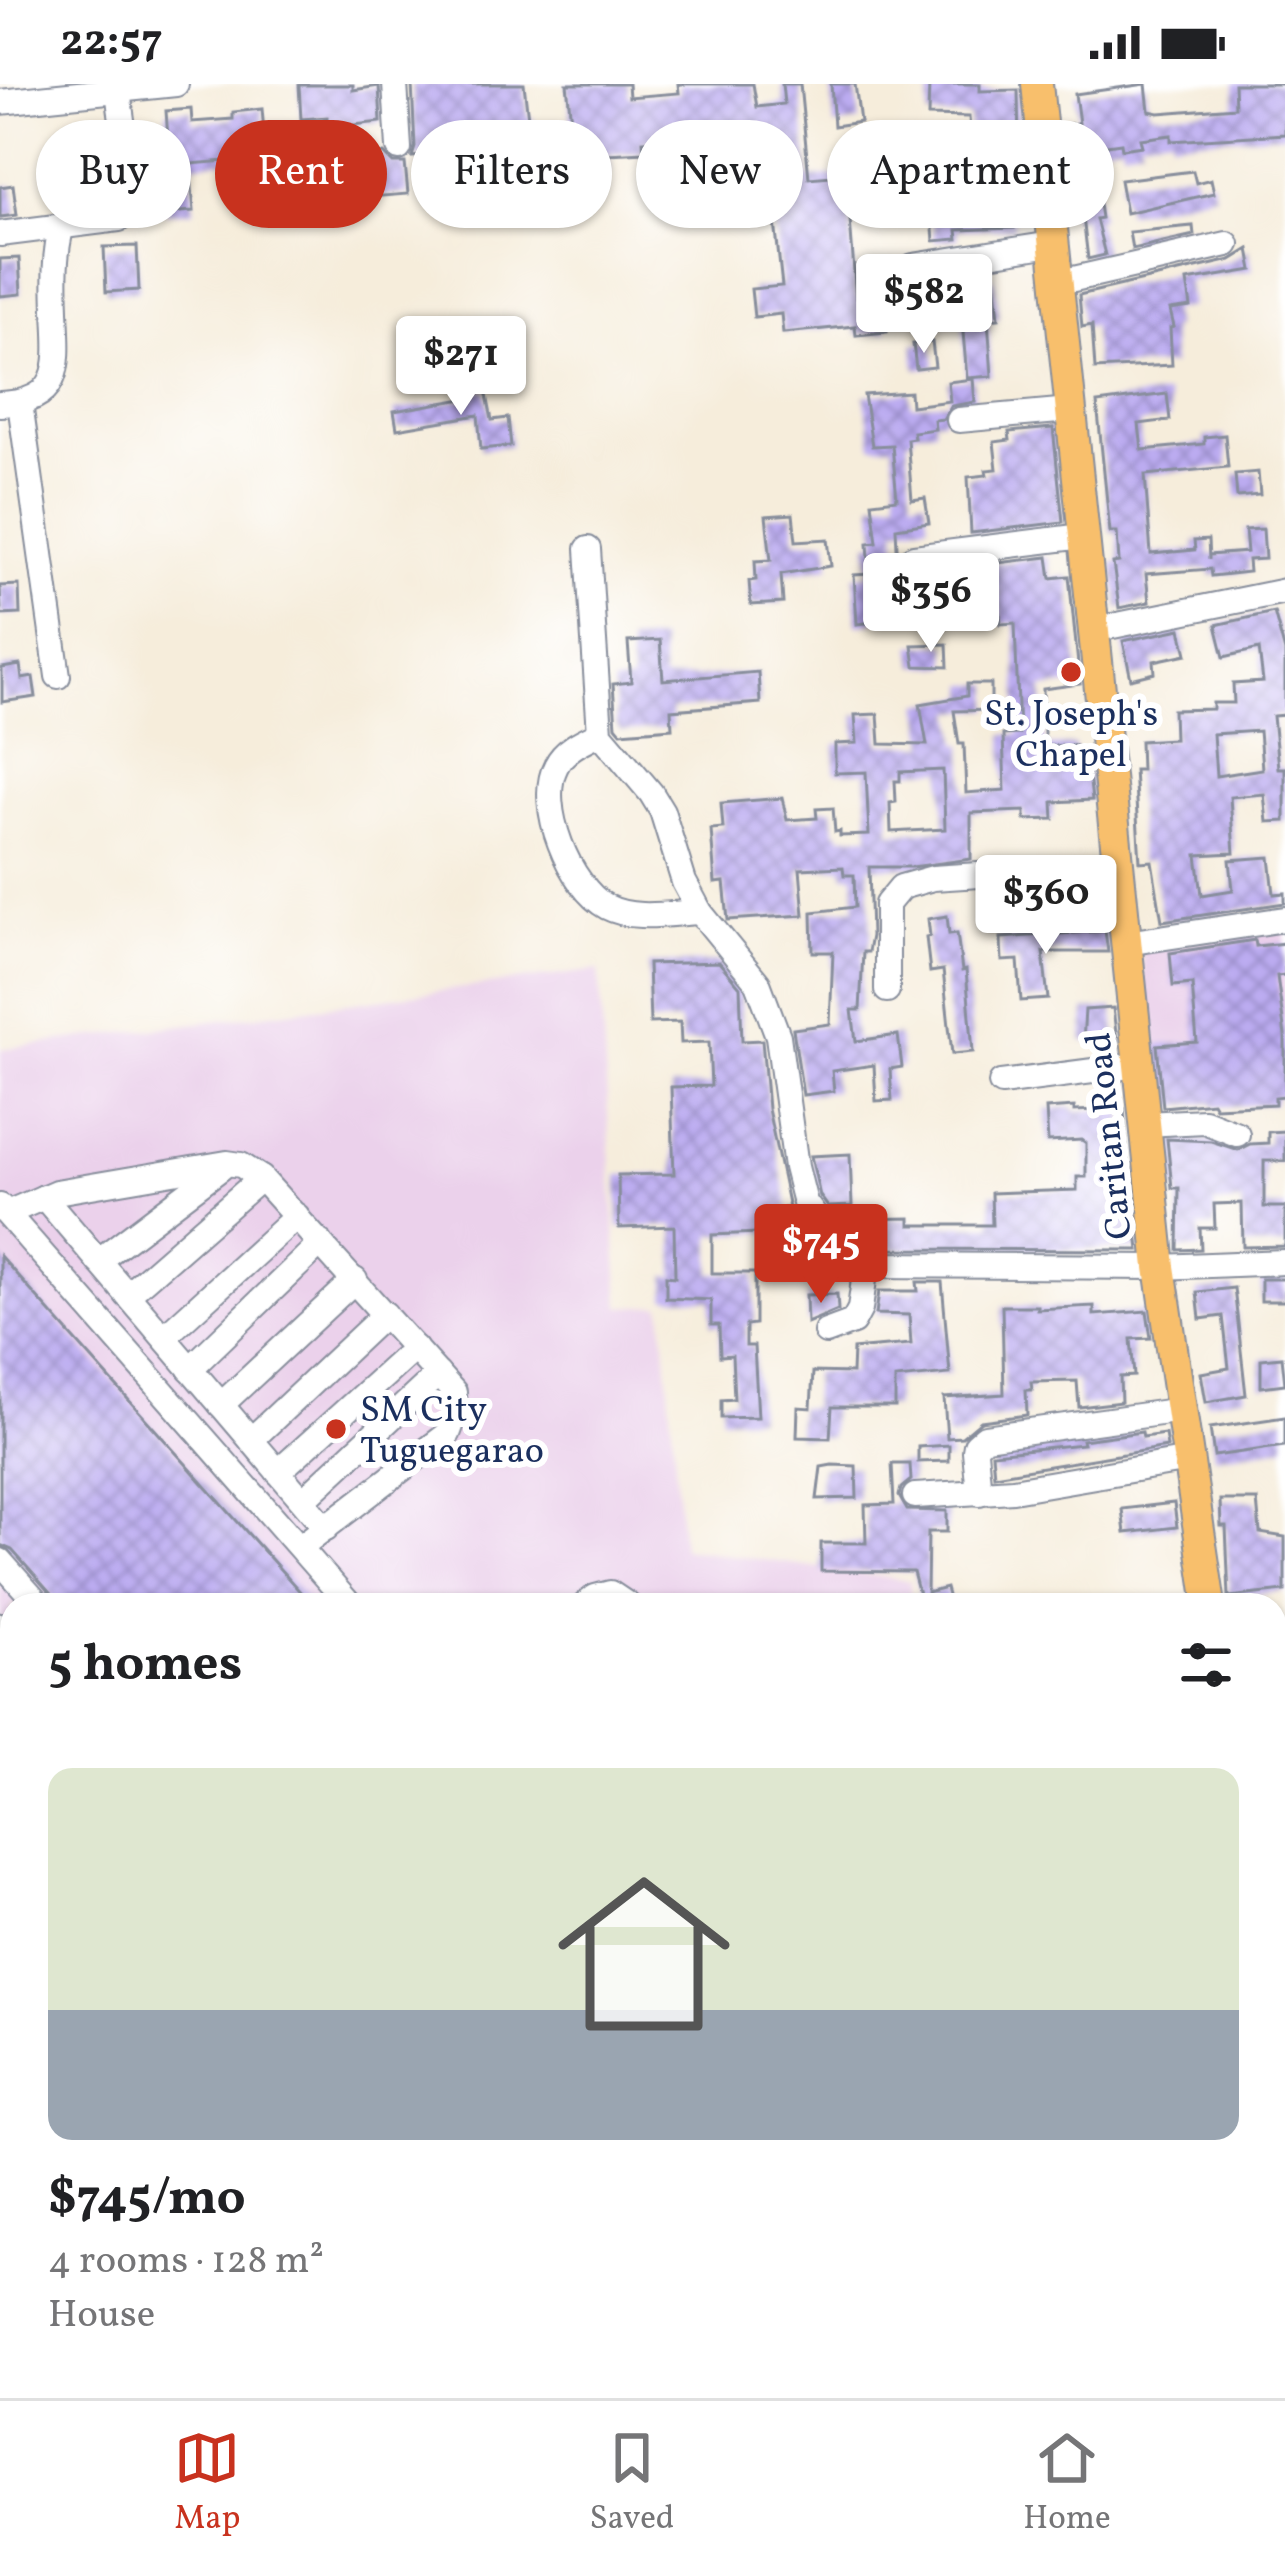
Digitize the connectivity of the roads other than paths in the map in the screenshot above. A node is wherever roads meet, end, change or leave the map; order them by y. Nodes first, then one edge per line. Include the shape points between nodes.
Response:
1 (176, 84) edge
2 (395, 84) edge
3 (1037, 84) edge
4 (117, 87) edge
5 (0, 102) edge
6 (121, 120) edge
7 (399, 148) dead end
8 (46, 228) edge
9 (62, 228) edge
10 (0, 234) edge
11 (1052, 244) junction
12 (1227, 244) dead end
13 (913, 266) dead end
14 (1056, 283) junction
15 (10, 404) edge
16 (1070, 410) junction
17 (959, 420) dead end
18 (1083, 536) junction
19 (588, 549) dead end
20 (914, 557) dead end
21 (1285, 591) edge
22 (1094, 630) junction
23 (58, 676) dead end
24 (600, 733) junction
25 (1118, 866) junction
26 (700, 912) junction
27 (1285, 919) edge
28 (1126, 943) junction
29 (887, 989) dead end
30 (1139, 1066) junction
31 (1000, 1083) dead end
32 (1145, 1124) junction
33 (1238, 1134) dead end
34 (227, 1163) junction
35 (261, 1178) junction
36 (44, 1197) junction
37 (3, 1210) edge
38 (297, 1216) junction
39 (321, 1243) junction
40 (98, 1261) junction
41 (1285, 1262) edge
42 (866, 1265) junction
43 (1160, 1267) junction
44 (355, 1280) junction
45 (127, 1295) junction
46 (385, 1314) junction
47 (826, 1332) dead end
48 (164, 1337) junction
49 (415, 1348) junction
50 (190, 1369) junction
51 (438, 1374) junction
52 (221, 1405) junction
53 (1182, 1409) junction
54 (251, 1440) junction
55 (1189, 1460) junction
56 (278, 1472) junction
57 (979, 1493) junction
58 (915, 1496) dead end
59 (303, 1500) junction
60 (326, 1528) junction
61 (300, 1547) junction
62 (0, 1561) edge
63 (28, 1593) edge
64 (340, 1593) edge
65 (1208, 1593) edge

1 - 4 street
2 - 7 street
3 - 11 main road, Caritan Road
4 - 5 street
4 - 6 street
8 - 10 street
9 - 15 street via 58,367 44,391
11 - 13 street
11 - 14 main road, Caritan Road
12 - 14 street
14 - 16 main road, Caritan Road
15 - 23 street
16 - 17 street
16 - 18 main road, Caritan Road
18 - 20 street
18 - 22 main road, Caritan Road
19 - 24 street
21 - 22 street
22 - 25 main road, Caritan Road
24 - 26 street via 652,794
24 - 26 street via 572,747 550,782 568,866 608,908
25 - 28 main road, Caritan Road
25 - 29 street via 902,887 886,904
26 - 42 street via 743,959 770,1008 805,1203 839,1249
27 - 28 street
28 - 30 main road, Caritan Road
30 - 31 street
30 - 32 main road, Caritan Road
32 - 33 street via 1204,1121
32 - 43 main road, Caritan Road
34 - 35 street
34 - 36 street
34 - 40 street
35 - 38 street
35 - 45 street
36 - 37 street
36 - 40 street
37 - 61 street
38 - 39 street
38 - 48 street
39 - 44 street
39 - 50 street
40 - 45 street
41 - 43 street
42 - 43 street
42 - 47 street via 853,1322
43 - 53 main road, Caritan Road
44 - 46 street
44 - 52 street
45 - 48 street
46 - 49 street
46 - 54 street
48 - 50 street
49 - 51 street
49 - 56 street
50 - 52 street
51 - 59 street
51 - 60 street via 454,1392 448,1434
52 - 54 street
53 - 55 main road, Caritan Road
53 - 57 street via 985,1437 975,1451
54 - 56 street
55 - 57 street
55 - 65 main road, Caritan Road
56 - 59 street
57 - 58 street
59 - 60 street
60 - 61 street
61 - 64 street
62 - 63 street

